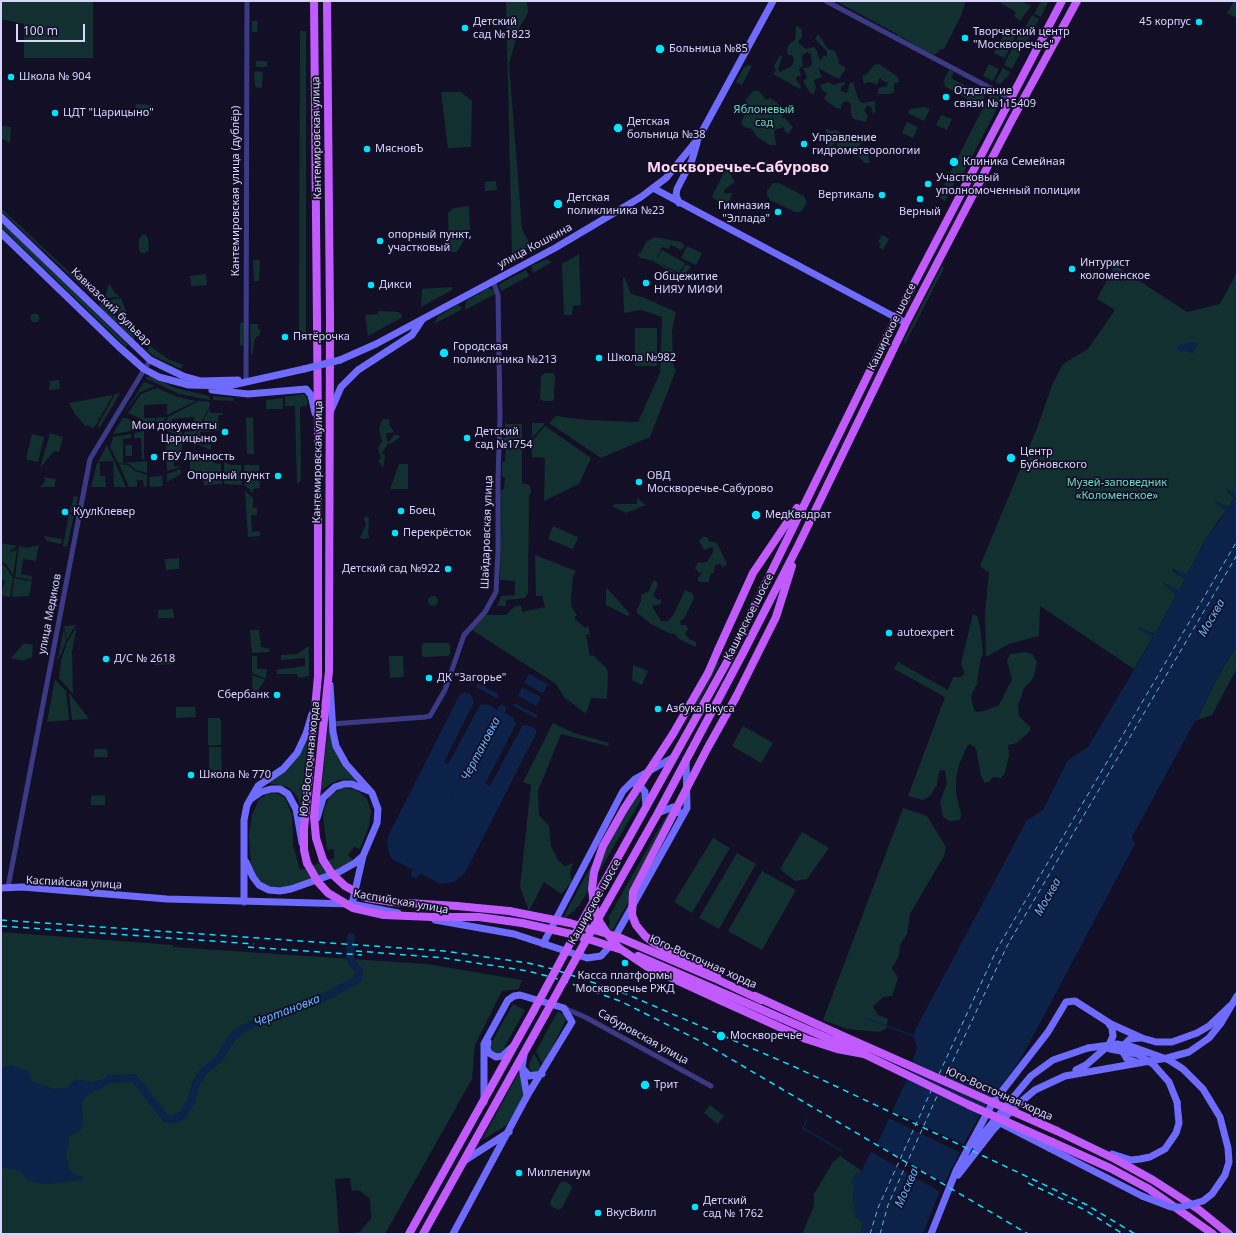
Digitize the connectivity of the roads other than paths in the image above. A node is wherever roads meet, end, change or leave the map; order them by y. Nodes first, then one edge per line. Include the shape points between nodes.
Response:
1 (247, 1) edge
2 (314, 1) edge
3 (327, 1) edge
4 (772, 1) edge
5 (826, 1) edge
6 (1062, 1) edge
7 (1077, 1) edge
8 (1011, 99) junction
9 (698, 140) junction
10 (666, 178) junction
11 (653, 188) junction
12 (665, 195) junction
13 (679, 203) junction
14 (1, 217) edge
15 (1, 233) edge
16 (493, 281) junction
17 (424, 318) junction
18 (896, 318) junction
19 (906, 323) junction
20 (150, 360) junction
21 (144, 369) junction
22 (304, 369) joint
23 (246, 382) junction
24 (200, 386) junction
25 (330, 416) junction
26 (318, 432) junction
27 (812, 488) junction
28 (798, 546) junction
29 (328, 671) junction
30 (318, 676) joint
31 (317, 696) junction
32 (332, 724) junction
33 (674, 757) junction
34 (686, 759) junction
35 (372, 793) junction
36 (620, 797) junction
37 (248, 802) junction
38 (646, 808) junction
39 (658, 812) junction
40 (677, 824) junction
41 (314, 830) junction
42 (304, 850) junction
43 (363, 856) junction
44 (245, 859) junction
45 (4, 888) edge
46 (244, 902) junction
47 (352, 904) junction
48 (543, 944) junction
49 (1237, 996) edge
50 (761, 1000) junction
51 (1230, 1006) junction
52 (564, 1008) junction
53 (1108, 1022) junction
54 (489, 1036) junction
55 (1142, 1038) junction
56 (516, 1044) junction
57 (1088, 1048) junction
58 (524, 1052) junction
59 (864, 1054) junction
60 (1142, 1062) junction
61 (522, 1066) junction
62 (542, 1074) junction
63 (1065, 1076) junction
64 (711, 1086) dead end
65 (527, 1096) junction
66 (484, 1102) junction
67 (509, 1132) junction
68 (1050, 1145) junction
69 (1088, 1146) junction
70 (481, 1149) junction
71 (494, 1160) junction
72 (464, 1161) junction
73 (950, 1186) junction
74 (409, 1234) edge
75 (422, 1234) edge
76 (453, 1234) edge
77 (930, 1234) edge
78 (1213, 1234) edge
79 (1230, 1234) edge

1 - 23 street, Кантемировская улица (дублёр)
2 - 26 main road, Кантемировская улица
3 - 25 main road, Кантемировская улица
4 - 9 main road
5 - 8 street
6 - 8 main road, Каширское шоссе
7 - 19 main road, Каширское шоссе
8 - 18 main road, Каширское шоссе
9 - 10 main road, улица Кошкина
9 - 13 main road via 692,160 676,189
10 - 11 main road, улица Кошкина
10 - 12 main road
11 - 12 main road
11 - 16 main road, улица Кошкина via 582,233
12 - 13 main road
13 - 18 main road
14 - 20 main road, Кавказский бульвар
15 - 21 main road, Кавказский бульвар
16 - 17 main road, улица Кошкина
16 - 32 street, Шайдаровская улица via 498,295 500,410 496,592 485,612 464,635 445,690 430,716
17 - 22 main road, улица Кошкина, bridge via 340,360
17 - 25 main road via 412,335 358,370 341,387
18 - 19 main road
18 - 27 main road, Каширское шоссе
19 - 28 main road, Каширское шоссе
20 - 21 street, улица Медиков
20 - 23 main road, Кавказский бульвар via 183,376 201,381
21 - 24 main road, Кавказский бульвар via 178,383
21 - 45 street, улица Медиков via 90,459
22 - 23 main road, Кавказский бульвар
23 - 24 main road, Кавказский бульвар via 228,386
24 - 26 main road via 242,394 306,389 311,395
25 - 29 main road, Кантемировская улица
26 - 30 main road, Кантемировская улица
27 - 33 main road, Каширское шоссе via 727,662
27 - 59 main road, bridge via 748,582 708,673 603,846 592,889 600,921 614,942 646,966 806,1039
28 - 34 main road, Каширское шоссе
28 - 50 main road, bridge via 776,617 632,892 632,915 636,925 654,943
29 - 32 main road, Кантемировская улица
29 - 41 main road, Юго-Восточная хорда
30 - 31 main road, Юго-Восточная хорда
31 - 37 main road via 300,748 283,769 258,786
31 - 42 main road, Юго-Восточная хорда via 306,798
32 - 35 main road, Кантемировская улица via 334,739 343,760
33 - 36 main road via 635,779
33 - 38 main road, Каширское шоссе
34 - 39 main road, Каширское шоссе
34 - 40 main road, Каспийская улица via 687,808
35 - 41 main road via 348,784 330,790 319,807
35 - 43 main road, Кантемировская улица via 378,806 378,819
36 - 38 main road via 628,788 638,785 647,796
36 - 48 main road
37 - 42 main road via 256,794 271,789 280,789 288,794 296,809
37 - 44 main road via 244,820
38 - 56 main road, Каширское шоссе, bridge
39 - 40 main road via 669,807 677,808 680,816
39 - 58 main road, Каширское шоссе, bridge
40 - 48 main road, Каспийская улица via 610,946 603,954 592,959
41 - 50 main road, Юго-Восточная хорда, bridge via 317,846 332,874 341,884 367,898 495,909 577,925 645,948
42 - 59 main road, Юго-Восточная хорда, bridge via 307,863 318,882 328,893 353,908 396,916 503,920 583,937 648,960
43 - 44 main road via 339,872 280,892 268,890 260,885 253,877
43 - 47 main road, Кантемировская улица
44 - 46 main road
45 - 46 main road, Каспийская улица via 22,887
46 - 47 main road, Каспийская улица
47 - 48 main road, Каспийская улица via 514,934
49 - 51 main road
50 - 69 main road, Юго-Восточная хорда, bridge
51 - 55 main road via 1209,1026 1187,1038 1172,1042 1156,1042
51 - 60 main road via 1213,1033 1199,1047 1180,1055
52 - 54 main road via 532,997 514,996 508,1000
52 - 62 main road via 572,1022
52 - 64 street, Сабуровская улица
53 - 55 main road
53 - 63 main road via 1113,1032 1109,1045 1086,1066
53 - 73 main road via 1075,1001 1066,1002 1048,1032 992,1104
54 - 56 main road via 487,1048 489,1053 496,1057 502,1056
54 - 66 main road via 483,1050
55 - 60 main road via 1133,1038 1124,1045 1124,1051 1130,1061
56 - 66 main road, Каширское шоссе
57 - 68 main road, bridge via 1117,1044 1133,1046 1169,1060 1183,1069 1203,1089 1220,1117 1228,1148 1229,1162 1225,1175 1212,1194 1203,1201 1182,1207 1171,1207 1142,1196
57 - 69 main road, bridge via 1118,1049 1137,1054 1153,1064 1169,1082 1180,1113 1176,1133 1158,1154 1131,1160
57 - 73 main road via 1064,1055 1042,1067 1016,1092 968,1153
58 - 61 main road
58 - 72 main road, Каширское шоссе
59 - 68 main road, Юго-Восточная хорда, bridge
60 - 63 main road
61 - 62 main road via 530,1076
61 - 65 main road
62 - 65 main road
63 - 73 main road via 1035,1090 1016,1106 973,1153
65 - 67 main road
66 - 74 main road, Каширское шоссе
67 - 70 main road
67 - 71 main road
68 - 78 main road, Юго-Восточная хорда via 1110,1168 1149,1189
69 - 79 main road, Юго-Восточная хорда via 1153,1180 1198,1209
70 - 71 main road via 490,1151
70 - 72 main road
71 - 76 main road
72 - 75 main road, Каширское шоссе
73 - 77 main road

